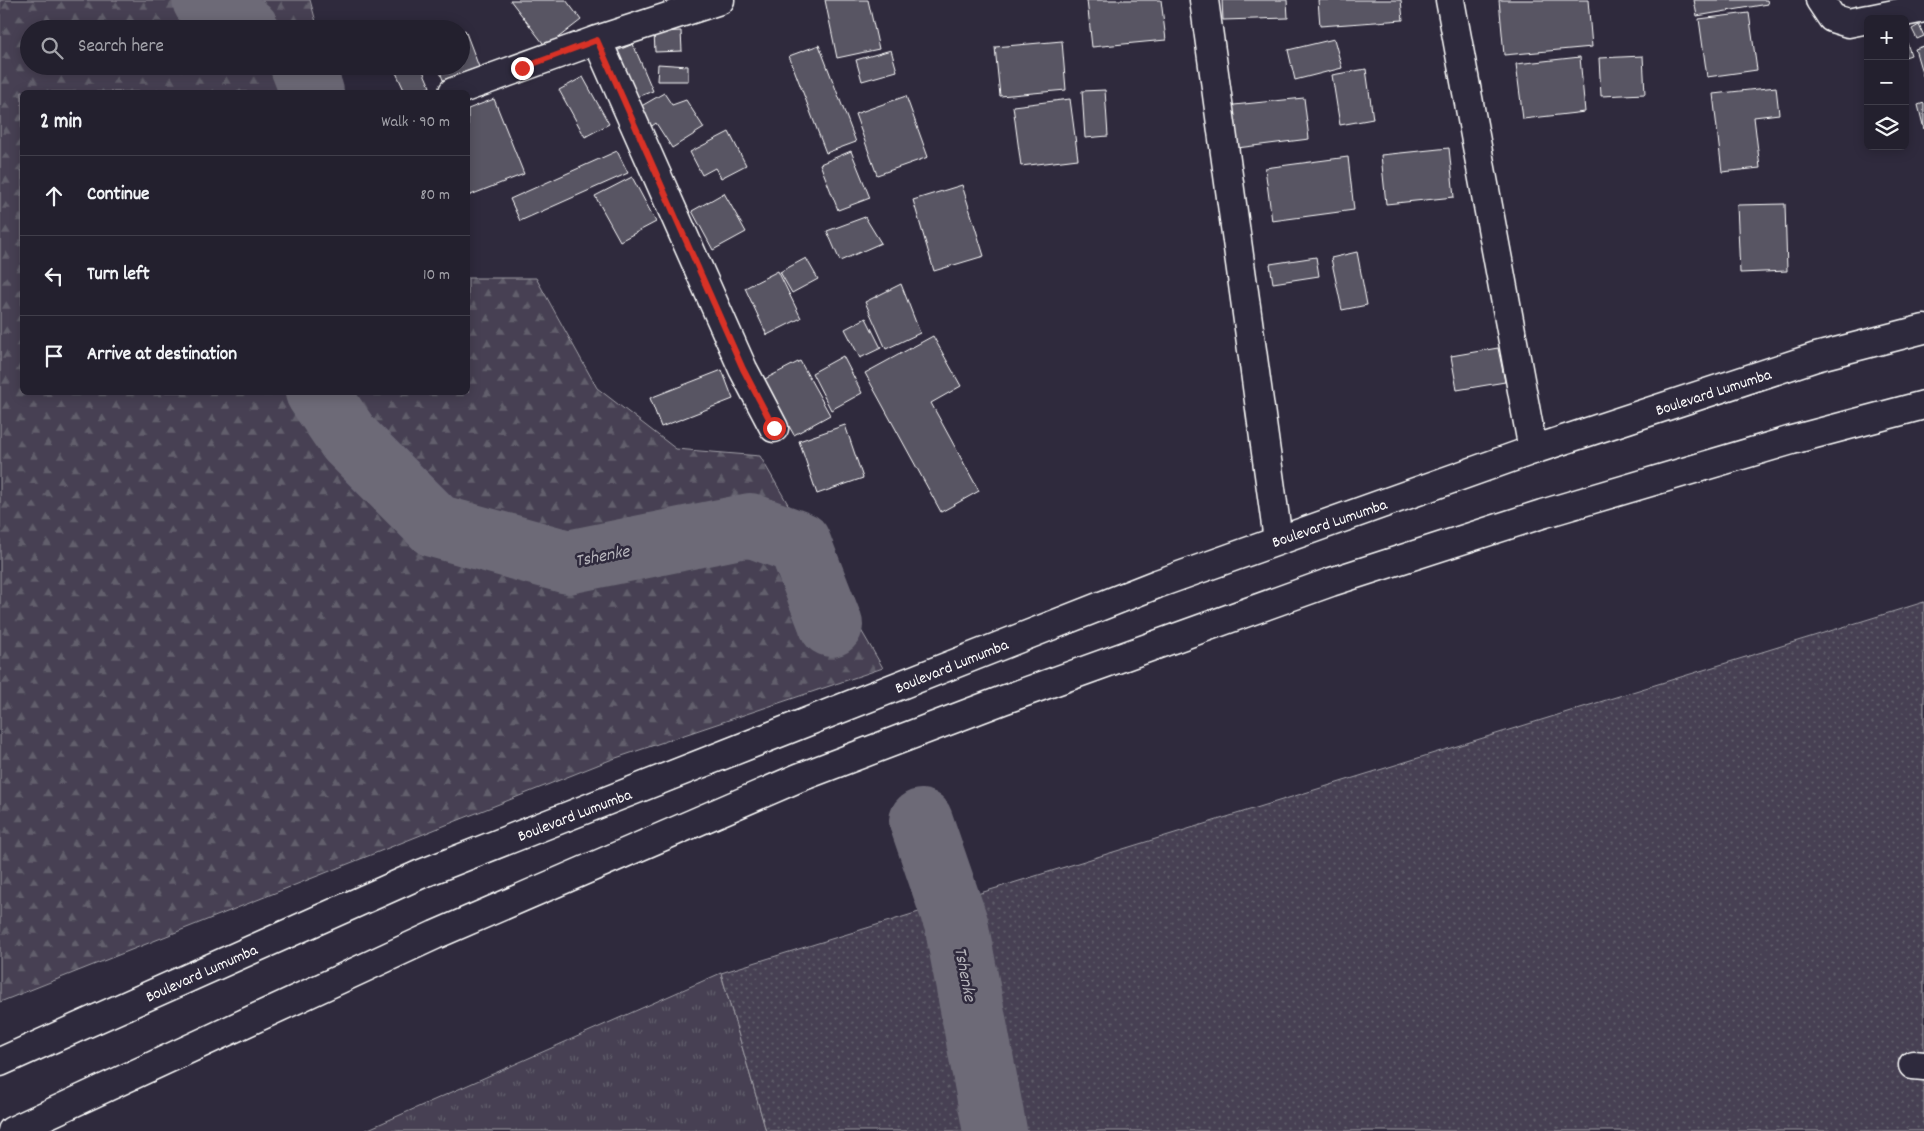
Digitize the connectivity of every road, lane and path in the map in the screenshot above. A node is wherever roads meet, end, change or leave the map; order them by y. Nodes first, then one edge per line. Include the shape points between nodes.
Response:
1 (720, 0) edge
2 (1204, 0) edge
3 (1450, 0) edge
4 (1820, 0) edge
5 (1924, 8) edge
6 (1889, 15) edge
7 (1864, 20) edge
8 (597, 40) junction
9 (459, 90) edge
10 (1924, 329) edge
11 (1924, 405) edge
12 (774, 428) dead end
13 (1533, 450) junction
14 (1278, 540) junction
15 (0, 1062) edge
16 (12, 1131) edge

1 - 8 main road
2 - 14 main road
3 - 13 main road
4 - 7 main road via 1832,18 1848,23
5 - 6 main road
8 - 9 main road
8 - 12 main road via 743,369
10 - 13 main road, Boulevard Lumumba via 1816,357
11 - 16 main road via 1542,514 1331,582 798,778 435,935
13 - 14 main road, Boulevard Lumumba
14 - 15 main road, Boulevard Lumumba via 1157,584 420,874

